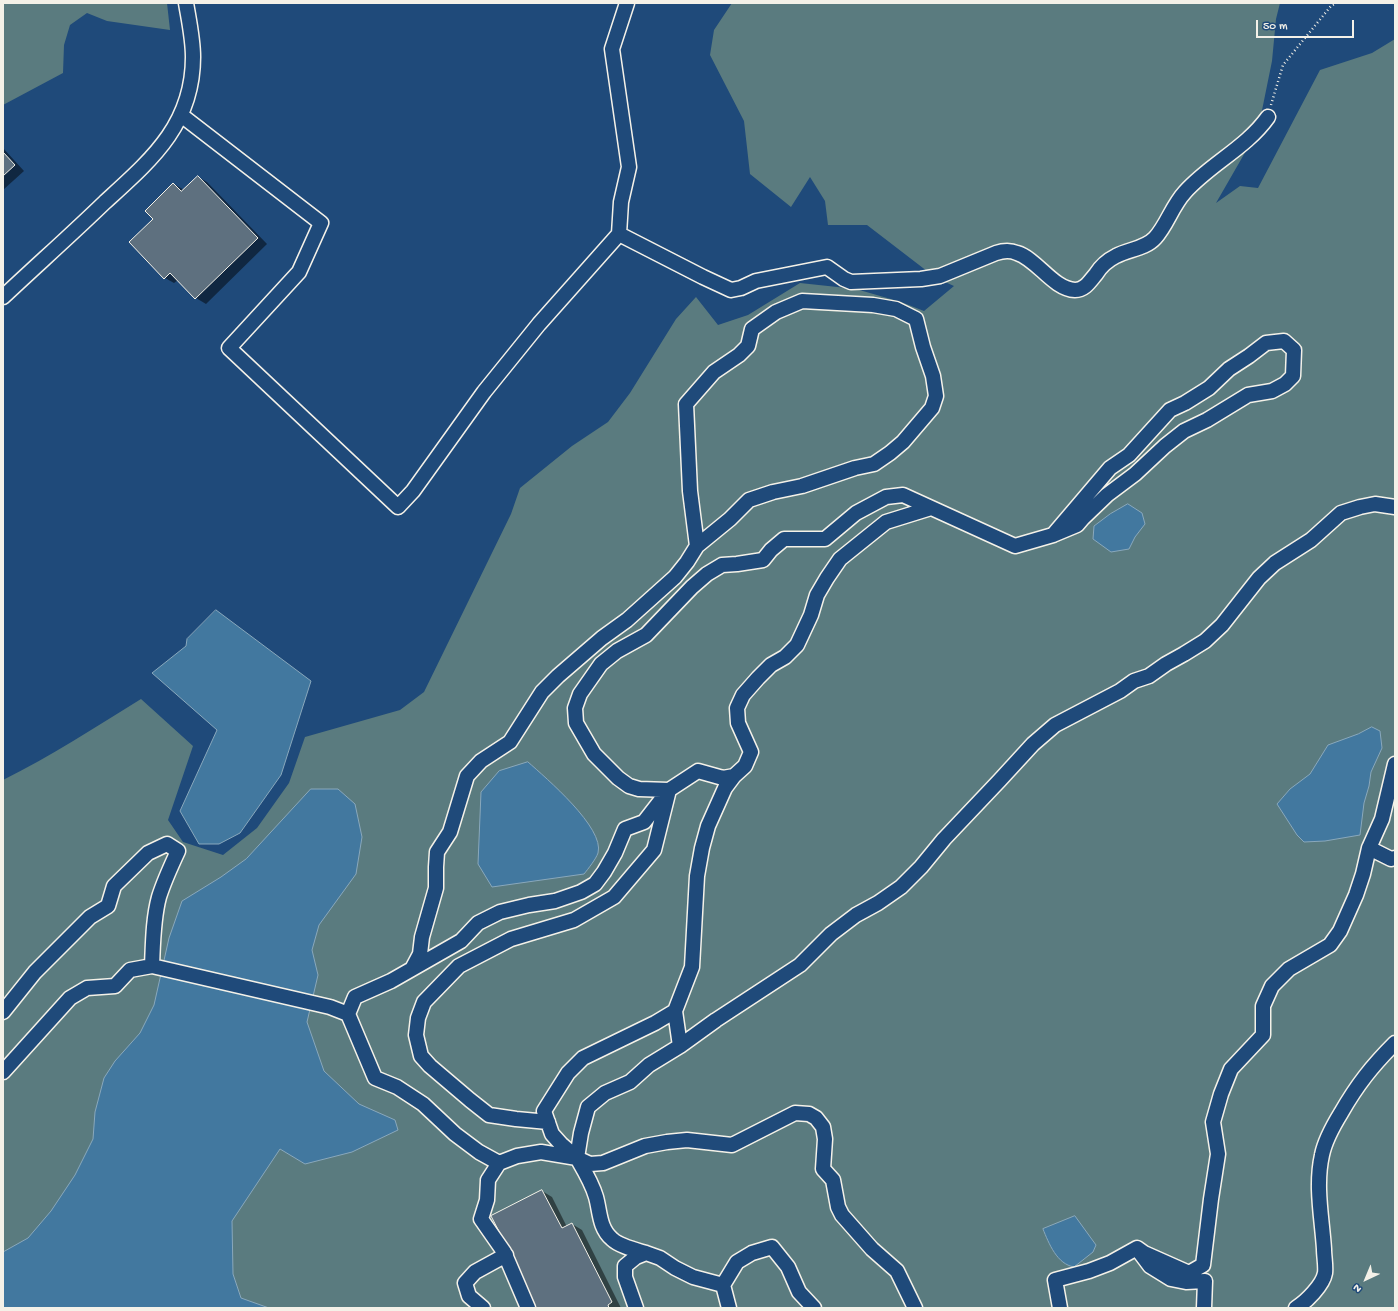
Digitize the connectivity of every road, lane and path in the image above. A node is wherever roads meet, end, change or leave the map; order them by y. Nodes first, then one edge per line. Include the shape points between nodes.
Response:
1 (186, 3) edge
2 (627, 3) edge
3 (1336, 3) edge
4 (181, 115) junction
5 (1268, 117) joint
6 (619, 234) junction
7 (3, 297) edge
8 (1395, 507) edge
9 (930, 508) junction
10 (1053, 535) junction
11 (696, 546) junction
12 (1395, 764) edge
13 (734, 776) junction
14 (669, 790) junction
15 (1369, 848) junction
16 (1395, 858) edge
17 (152, 966) junction
18 (412, 970) junction
19 (676, 1011) junction
20 (3, 1012) edge
21 (348, 1014) junction
22 (1395, 1043) edge
23 (680, 1046) junction
24 (3, 1072) edge
25 (548, 1122) junction
26 (577, 1158) junction
27 (499, 1163) junction
28 (1137, 1248) junction
29 (505, 1253) junction
30 (646, 1253) junction
31 (723, 1285) junction
32 (483, 1308) edge
33 (528, 1308) edge
34 (636, 1308) edge
35 (728, 1308) edge
36 (814, 1308) edge
37 (915, 1308) edge
38 (1060, 1308) edge
39 (1204, 1308) edge
40 (1296, 1308) edge

1 - 4 street via 193,58 189,91
2 - 6 street via 612,49 629,167 621,202
3 - 5 path via 1283,65
4 - 6 street via 321,223 299,272 229,348 398,508 484,392 539,324
4 - 7 street via 167,140 148,162
5 - 6 street via 1253,135 1184,193 1155,238 1106,262 1090,282 1079,289 1066,288 1017,252 1002,251 927,279 851,282 827,267 756,281 731,290
8 - 23 street via 1375,504 1341,513 1311,540 1275,563 1258,578 1222,625 1205,642 1149,676 1134,681 1055,725 1033,744 901,887 831,934 800,965
9 - 10 street via 1015,546
9 - 13 street via 886,522 840,559 817,595 811,615 797,644 785,657 771,665 744,695 738,708 738,723 751,752 745,766
9 - 14 street via 903,495 886,497 856,512 825,539 784,539 763,560 722,565 692,587 646,635 618,650 601,664 580,694 575,708 576,723 594,754 629,786
10 - 10 street via 1110,468 1129,455 1170,410 1209,388 1229,369 1266,343 1284,341 1294,350 1293,376 1285,384 1272,391 1248,395 1184,432 1107,495 1078,525
11 - 11 street via 691,504 686,404 714,372 748,346 752,329 776,312 802,301 872,305 896,309 916,319 933,376 936,396 932,408 903,442 874,464 749,500
11 - 18 street via 688,562 675,577 542,692 510,742 481,761 467,776 450,832 437,852 436,888 422,937 420,954
12 - 15 street via 1382,819
13 - 14 street via 723,778 698,771
13 - 19 street via 725,788 708,826 702,848 697,876 692,967
14 - 18 street via 644,822 625,829 615,853 595,884 555,901 500,912 478,923 461,941
14 - 25 street via 654,850 614,896 574,920 511,940 459,966 424,1002 420,1012 416,1035 420,1056 430,1066 489,1114
15 - 16 street via 1391,859
15 - 28 street via 1356,895 1340,931 1330,945 1289,969 1272,986 1263,1006 1263,1035 1231,1069 1221,1094 1213,1122 1218,1154 1203,1265 1189,1273
17 - 20 street via 158,899 178,851 167,844 148,853 114,886 108,906 90,917 35,972
17 - 21 street via 330,1006
17 - 24 street via 130,970 115,986 87,988 70,998
18 - 21 street via 355,997
19 - 23 street
19 - 25 street via 583,1058 568,1073 544,1111
21 - 27 street via 376,1078 397,1087 423,1104 455,1134
22 - 40 street via 1356,1088 1326,1142 1322,1154 1319,1195 1325,1274 1311,1296
23 - 26 street via 649,1065 630,1082 605,1093 588,1107
25 - 26 street via 552,1134 560,1144
26 - 27 street via 541,1152 517,1156
26 - 30 street via 596,1197 604,1230 612,1240
26 - 37 street via 590,1164 603,1163 645,1146 687,1140 732,1144 795,1113 809,1114 823,1127 823,1169 833,1180 842,1215 872,1249 897,1271
27 - 29 street via 488,1180 488,1200 481,1219
28 - 38 street via 1110,1263 1055,1280
28 - 39 street via 1150,1266 1171,1279 1186,1282 1205,1281
29 - 32 street via 474,1272 465,1283 469,1296
29 - 33 street
30 - 31 street via 693,1277
30 - 34 street via 625,1266 625,1277
31 - 35 street
31 - 36 street via 737,1262 752,1253 772,1247 788,1267 798,1292

